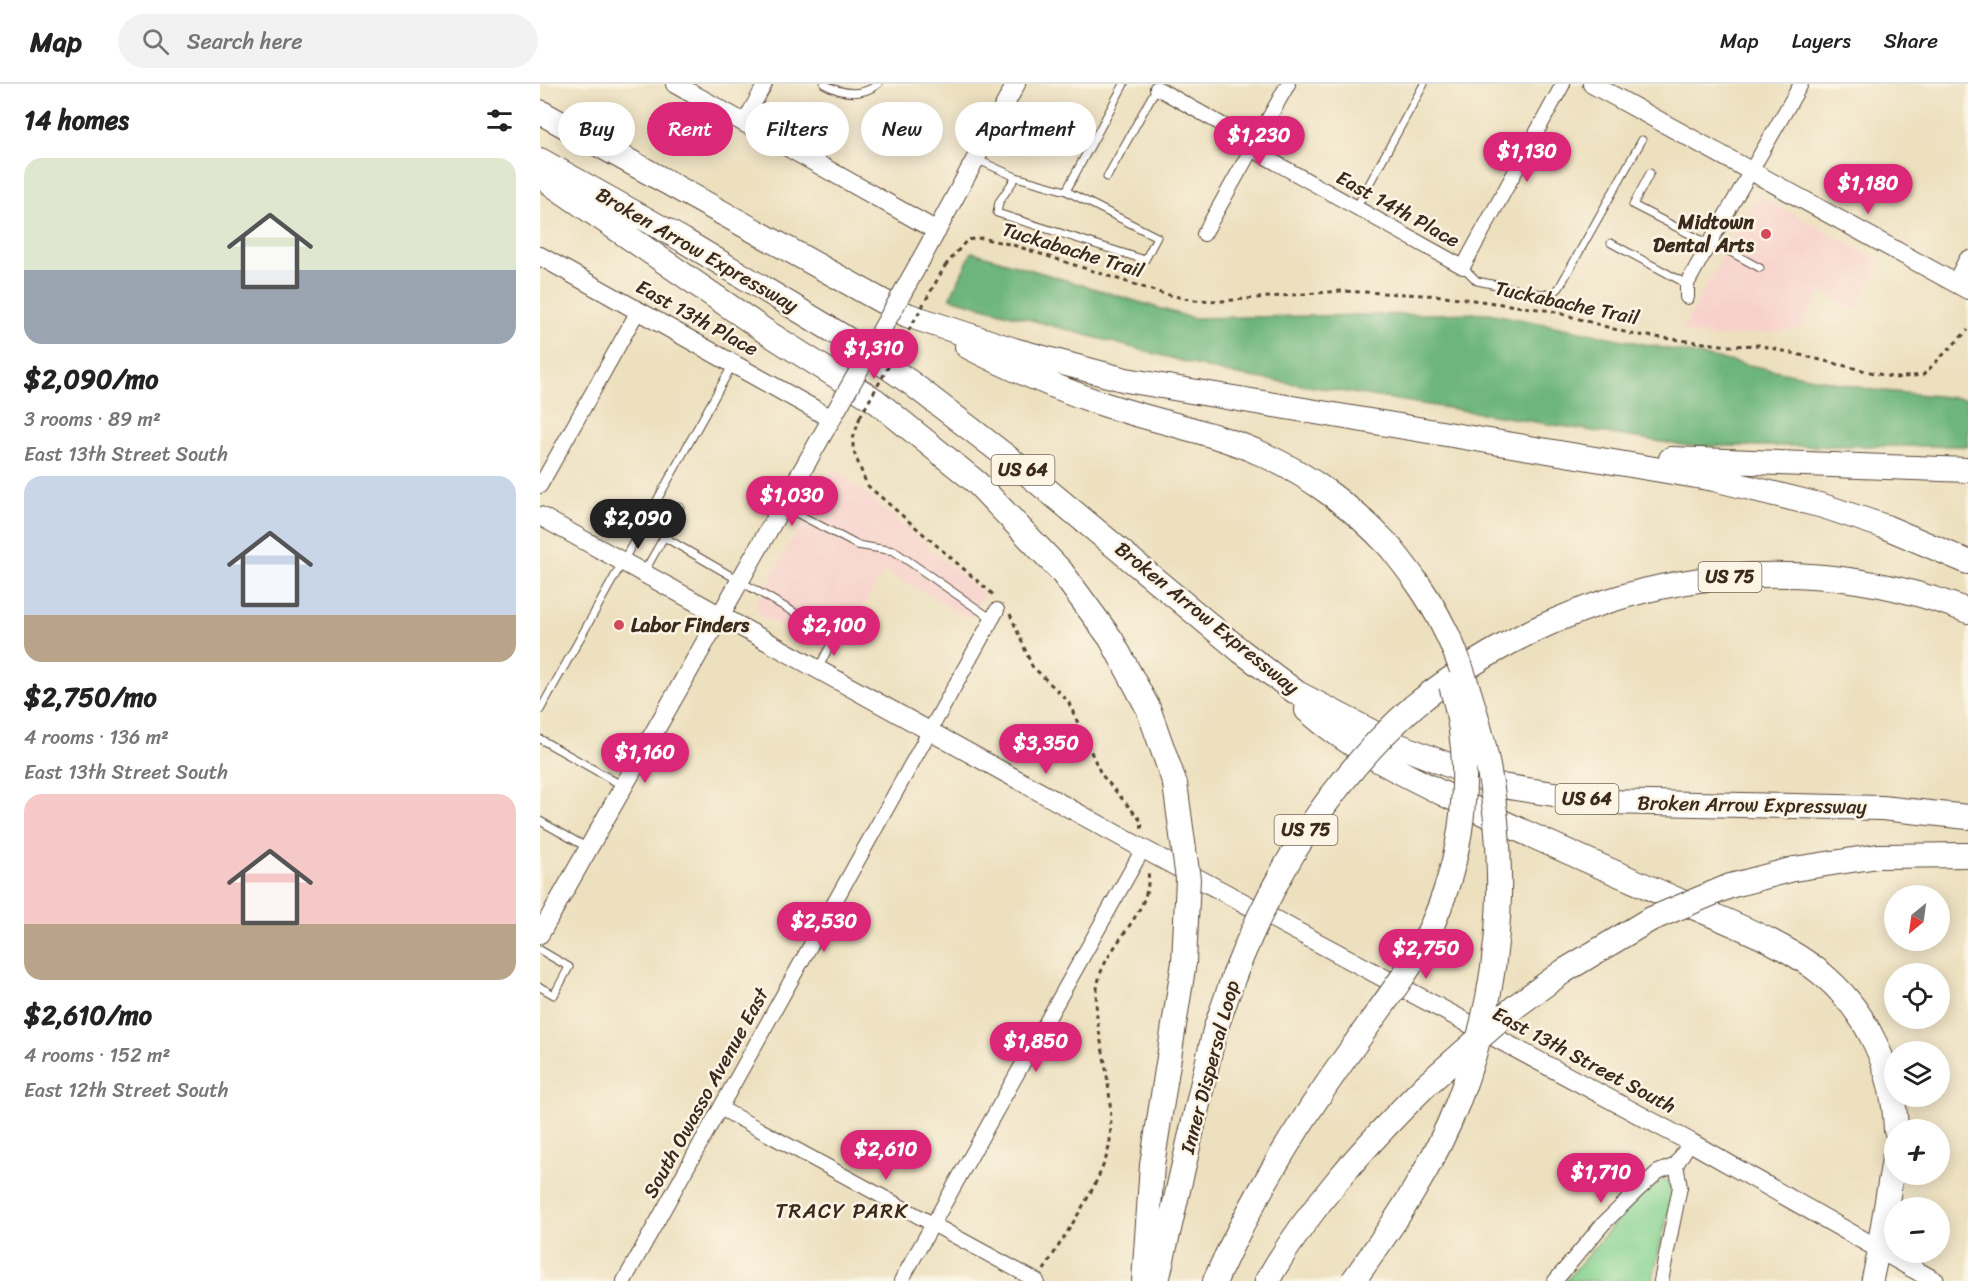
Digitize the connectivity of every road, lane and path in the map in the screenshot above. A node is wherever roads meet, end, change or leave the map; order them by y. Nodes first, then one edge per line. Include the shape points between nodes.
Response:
1 (675, 84) edge
2 (765, 84) edge
3 (824, 84) edge
4 (878, 84) edge
5 (1016, 84) edge
6 (1124, 84) edge
7 (1288, 84) edge
8 (1424, 84) edge
9 (1563, 84) edge
10 (1592, 84) edge
11 (1802, 84) edge
12 (1158, 86) edge
13 (540, 112) edge
14 (744, 122) junction
15 (1642, 140) dead end
16 (1253, 146) junction
17 (976, 159) junction
18 (540, 160) edge
19 (1751, 171) junction
20 (1650, 172) dead end
21 (540, 176) edge
22 (1016, 177) junction
23 (1107, 177) dead end
24 (1066, 191) junction
25 (1356, 208) junction
26 (937, 231) junction
27 (1204, 234) dead end
28 (1709, 242) junction
29 (1611, 243) dead end
30 (540, 256) edge
31 (1968, 260) edge
32 (1463, 267) junction
33 (1760, 268) dead end
34 (1962, 286) edge
35 (1687, 290) joint
36 (638, 311) junction
37 (907, 315) junction
38 (1968, 330) edge
39 (733, 364) junction
40 (832, 419) junction
41 (1609, 459) junction
42 (1968, 471) edge
43 (540, 486) edge
44 (783, 506) junction
45 (680, 507) dead end
46 (540, 516) edge
47 (664, 537) junction
48 (1387, 550) junction
49 (623, 562) junction
50 (1968, 562) edge
51 (643, 573) junction
52 (741, 580) junction
53 (1000, 610) junction
54 (1968, 611) edge
55 (720, 616) junction
56 (1241, 651) junction
57 (818, 669) junction
58 (540, 710) edge
59 (930, 731) junction
60 (540, 739) edge
61 (623, 786) junction
62 (1968, 817) edge
63 (540, 821) edge
64 (588, 848) junction
65 (1144, 850) junction
66 (1968, 855) edge
67 (540, 934) edge
68 (540, 950) edge
69 (540, 987) edge
70 (720, 1108) junction
71 (1895, 1119) edge
72 (1690, 1142) junction
73 (1676, 1165) junction
74 (1890, 1185) edge
75 (933, 1224) junction
76 (1879, 1249) junction
77 (1052, 1256) dead end
78 (624, 1281) edge
79 (901, 1281) edge
80 (1037, 1281) edge
81 (1144, 1281) edge
82 (1157, 1281) edge
83 (1215, 1281) edge
84 (1267, 1281) edge
85 (1353, 1281) edge
86 (1554, 1281) edge
87 (1660, 1281) edge
88 (1872, 1281) edge
89 (1935, 1281) edge

1 - 14 street
2 - 14 street
3 - 4 lane via 859,93
5 - 17 street
6 - 24 lane
7 - 16 street
8 - 25 lane
9 - 32 street
10 - 19 street
11 - 19 street
12 - 16 street, East 14th Place
12 - 23 lane
13 - 37 highway
14 - 26 street
15 - 32 lane via 1559,288 1552,293 1477,281
16 - 25 street, East 14th Place
16 - 27 street
17 - 22 lane
17 - 26 street
18 - 56 highway, Broken Arrow Expressway / US 64 via 741,274 911,383 1105,536
19 - 28 street
19 - 34 street
20 - 28 lane via 1633,205
21 - 81 highway, bridge via 768,333 876,401 976,482 1061,571 1112,639 1148,708 1175,784 1188,879 1184,962 1152,1164
22 - 24 lane
22 - 24 lane via 999,202 997,213 1145,260 1157,237
25 - 32 street, East 14th Place
26 - 40 street, bridge
28 - 33 lane
28 - 35 street
29 - 35 lane
30 - 36 street, East 13th Place
31 - 34 street
36 - 39 street, East 13th Place
36 - 43 street
37 - 41 highway via 1126,380
37 - 48 highway via 1018,372 1098,402 1261,453 1303,476 1350,512
38 - 53 path, Tuckabache Trail, bridge via 1923,375 1895,378 1759,345 1729,346 1630,333 1552,311 1445,296 1341,291 1222,302 1194,300 1023,248 981,238 967,240 945,266 860,417 853,450 867,485
39 - 40 street, East 13th Place
39 - 49 lane
40 - 44 street
41 - 42 highway
41 - 50 highway via 1794,497 1886,527
44 - 52 street
44 - 53 lane via 857,545 894,551
45 - 47 lane
46 - 49 street
47 - 51 lane
47 - 52 lane
48 - 83 highway, bridge via 1424,615 1445,664 1460,726 1465,775 1456,850 1437,913 1410,963 1319,1093 1262,1185
48 - 85 highway, bridge via 1411,573 1443,626 1470,693 1492,786 1501,886 1496,958 1488,1001 1457,1103 1409,1200
49 - 51 street
49 - 58 lane
51 - 55 street
52 - 55 street
52 - 57 lane via 835,636
53 - 59 street, South Owasso Avenue East
53 - 65 path, Tuckabache Trail via 1032,666 1068,701 1101,774 1142,822
54 - 82 highway, Inner Dispersal Loop / US 75, bridge via 1906,591 1851,580 1792,575 1683,582 1612,599 1552,621 1499,646 1414,706 1338,785 1285,864 1251,932 1215,1030
55 - 57 street
55 - 61 street
56 - 62 highway, Broken Arrow Expressway / US 64 via 1297,693 1357,726 1502,786 1606,802 1882,808
56 - 71 highway via 1334,734 1391,768 1522,832 1726,922 1800,958 1824,975 1862,1019 1886,1071
57 - 59 street
59 - 65 street, East 13th Street South
59 - 70 street, South Owasso Avenue East
60 - 61 lane
61 - 64 street
63 - 64 lane
64 - 67 street
65 - 72 street, East 13th Street South
65 - 75 street
65 - 77 path, Tuckabache Trail via 1148,892 1101,972 1096,1001 1098,1035 1107,1075 1110,1143 1103,1165
66 - 84 highway, bridge via 1878,856 1794,868 1730,886 1649,920 1580,960 1516,1006 1425,1086 1364,1147 1329,1189
68 - 69 lane via 569,967 554,995
70 - 75 street
70 - 78 street, South Owasso Avenue East
72 - 73 street
72 - 76 street, East 13th Street South
73 - 86 street via 1658,1172 1632,1196
73 - 87 street via 1680,1187
74 - 76 highway
75 - 79 street
75 - 80 street
76 - 88 main road
76 - 89 street, East 13th Street South

